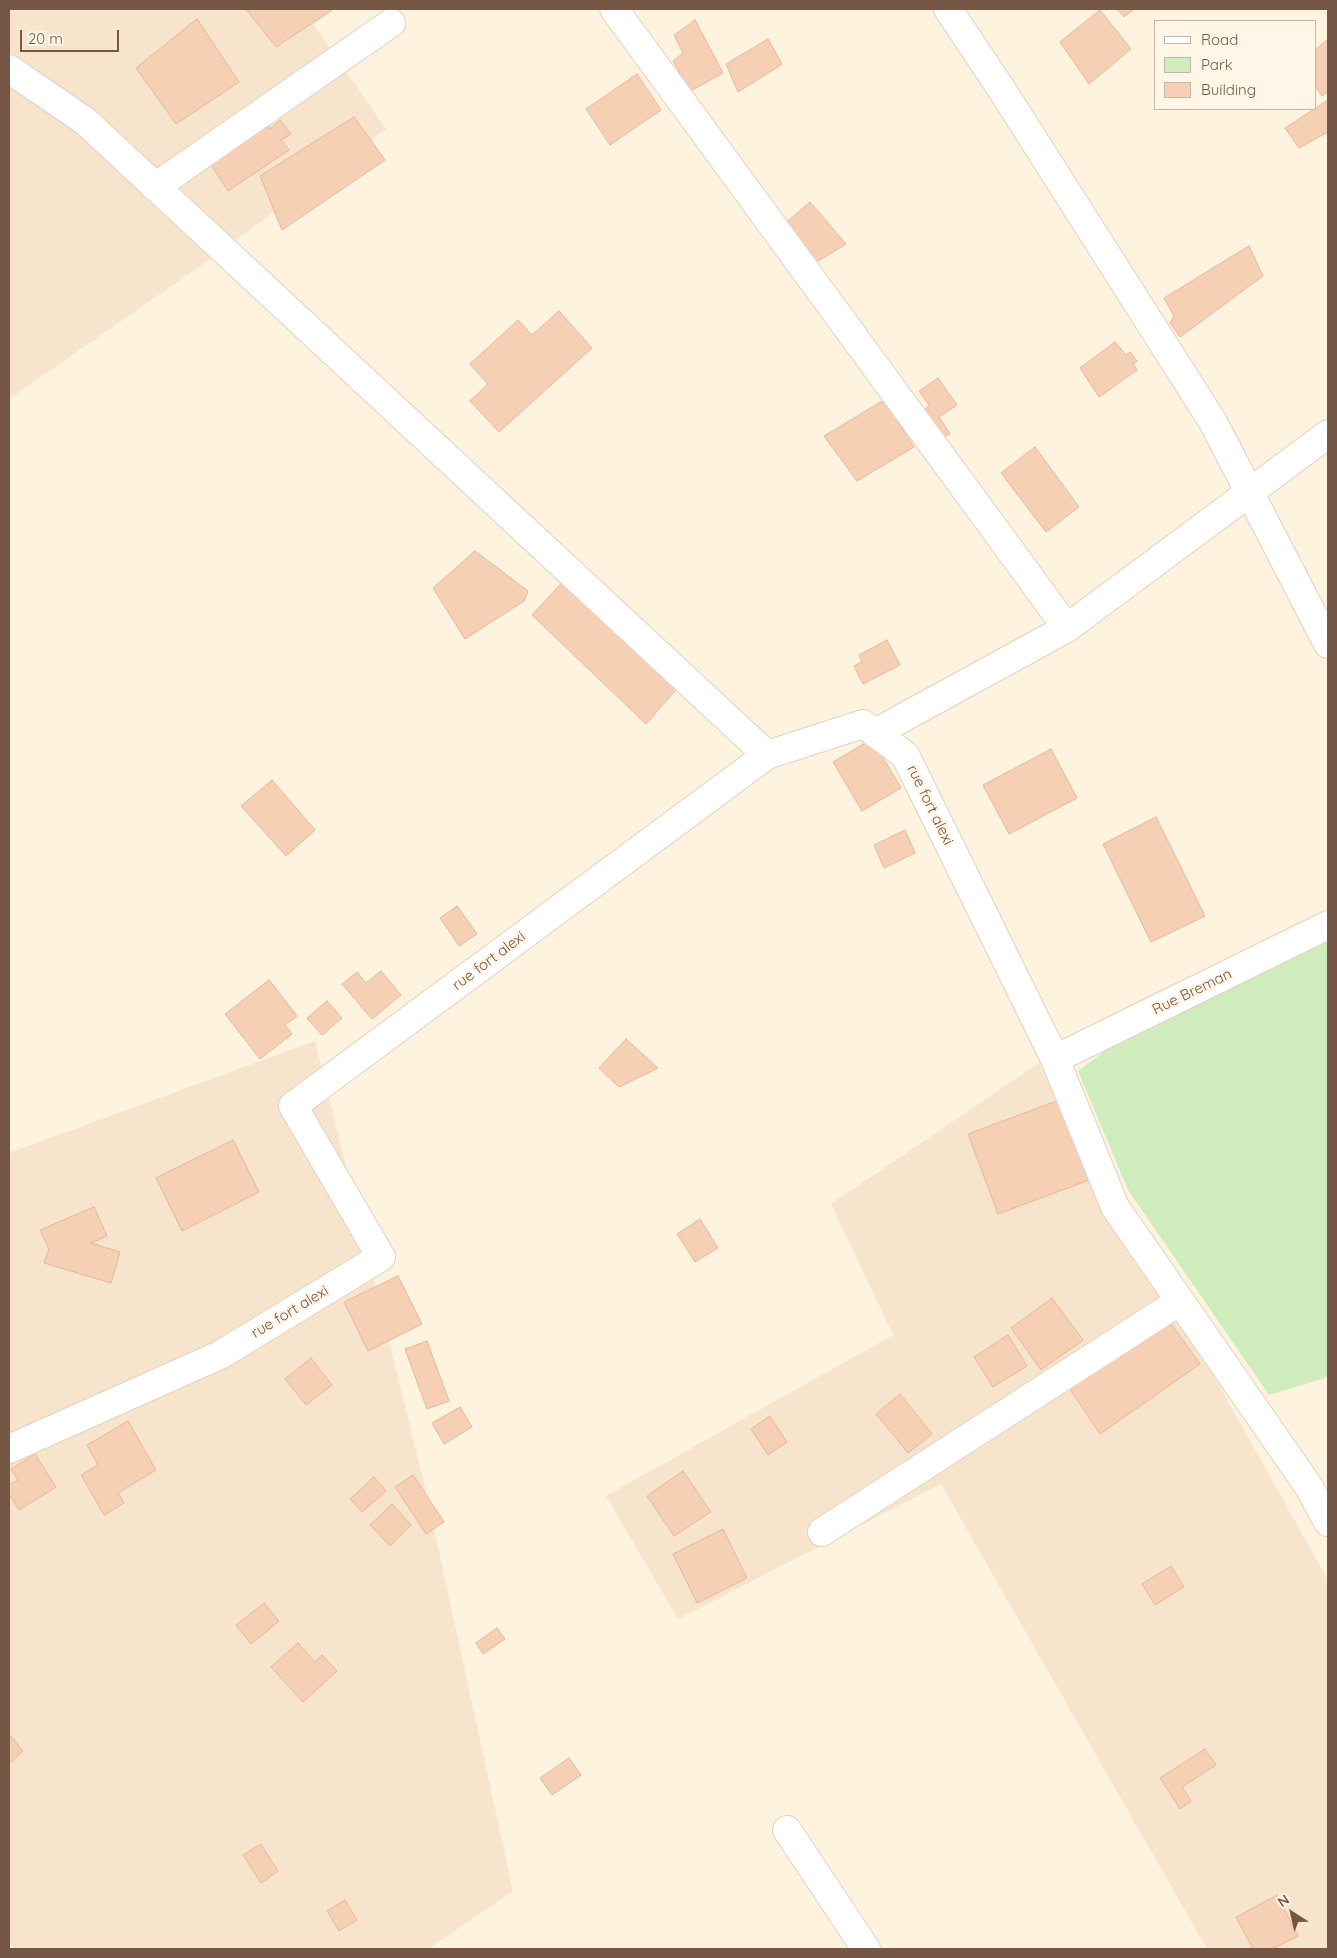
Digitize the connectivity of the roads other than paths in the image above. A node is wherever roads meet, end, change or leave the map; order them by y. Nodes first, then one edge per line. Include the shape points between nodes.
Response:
1 (614, 9) edge
2 (948, 9) edge
3 (391, 23) dead end
4 (9, 69) edge
5 (155, 187) junction
6 (1328, 434) edge
7 (1249, 492) junction
8 (1067, 628) junction
9 (1328, 644) edge
10 (875, 733) junction
11 (767, 755) junction
12 (1328, 925) edge
13 (1055, 1059) junction
14 (1180, 1301) junction
15 (9, 1449) edge
16 (1328, 1522) edge
17 (822, 1532) dead end
18 (786, 1830) dead end
19 (866, 1949) edge

1 - 8 street
2 - 7 street via 1213,422
3 - 5 street
4 - 5 street via 85,121
5 - 11 street
6 - 7 street
7 - 8 street
7 - 9 street
8 - 10 street
10 - 11 street, rue fort alexi via 863,724
10 - 13 street, rue fort alexi via 905,755
11 - 15 street, rue fort alexi via 293,1106 381,1257 220,1355
12 - 13 street, Rue Breman
13 - 14 street, rue fort alexi via 1115,1208
14 - 16 street, rue fort alexi via 1310,1487
14 - 17 street
18 - 19 street

